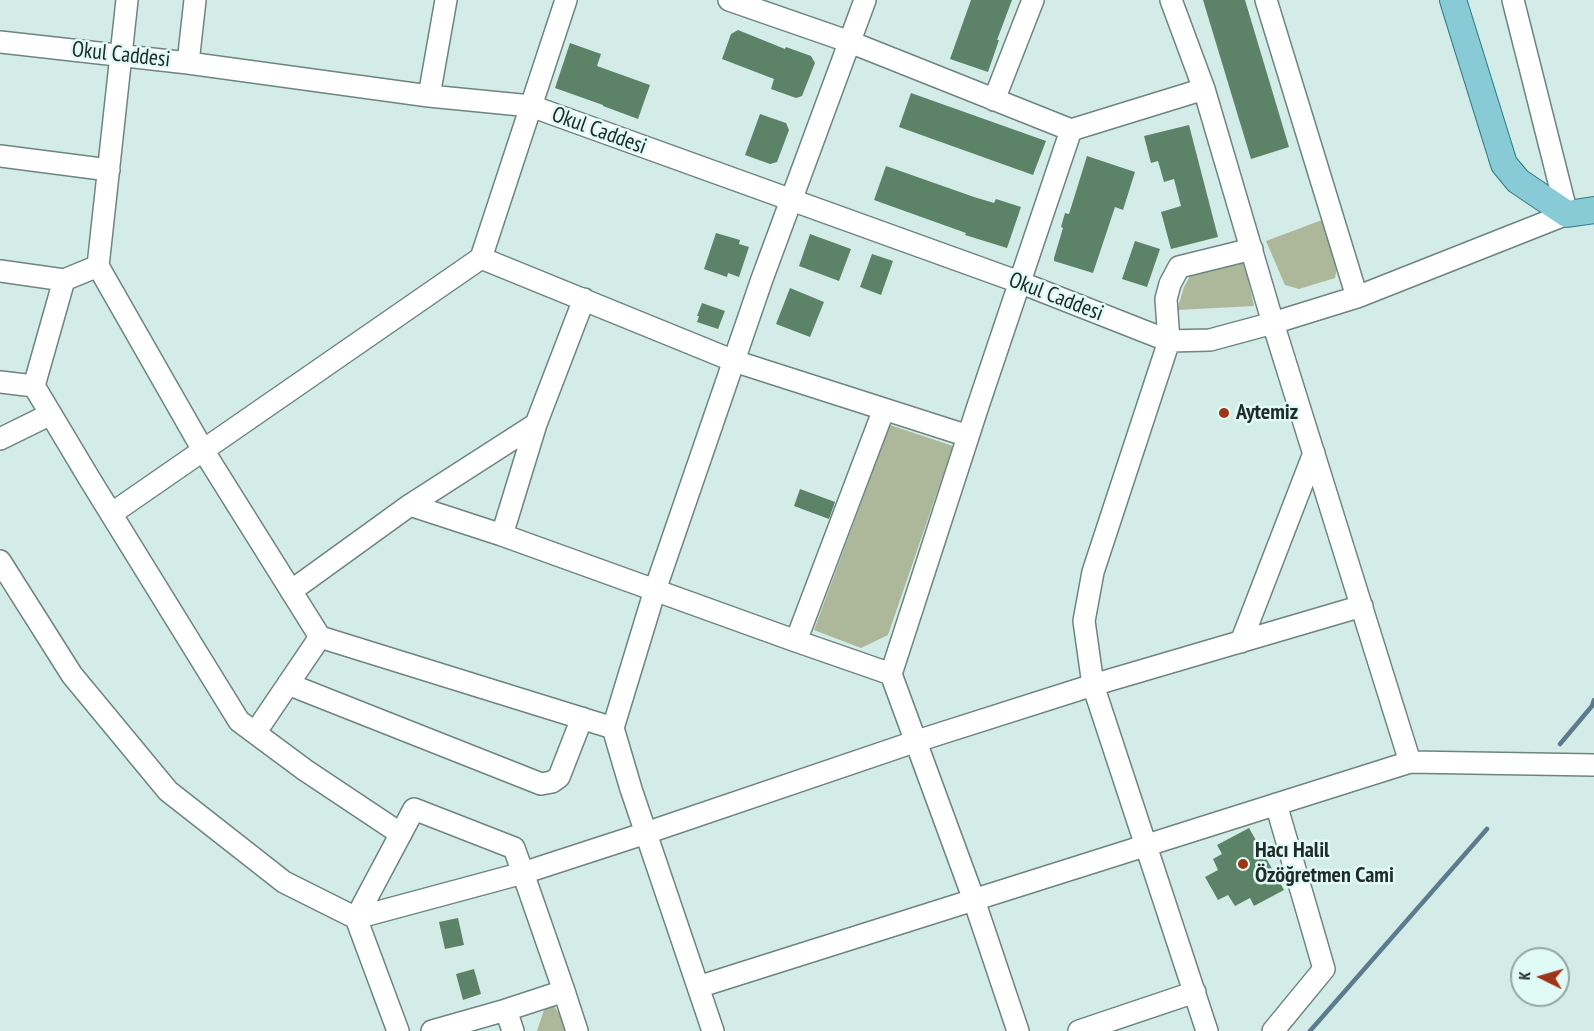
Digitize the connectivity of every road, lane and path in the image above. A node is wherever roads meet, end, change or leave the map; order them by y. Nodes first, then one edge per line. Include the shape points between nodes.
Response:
1 (127, 0) edge
2 (195, 0) edge
3 (446, 0) edge
4 (566, 0) edge
5 (729, 0) edge
6 (865, 0) edge
7 (1034, 0) edge
8 (1171, 0) edge
9 (1266, 0) edge
10 (1453, 0) edge
11 (1513, 0) edge
12 (0, 42) edge
13 (850, 42) junction
14 (121, 55) junction
15 (188, 63) junction
16 (1204, 89) junction
17 (429, 96) junction
18 (994, 100) junction
19 (531, 106) junction
20 (1071, 130) junction
21 (0, 156) edge
22 (109, 170) junction
23 (1594, 197) edge
24 (791, 200) junction
25 (1594, 210) edge
26 (1567, 214) junction
27 (1252, 249) junction
28 (481, 258) junction
29 (98, 266) junction
30 (0, 272) edge
31 (64, 280) junction
32 (1020, 282) junction
33 (1358, 297) junction
34 (584, 299) junction
35 (1273, 323) junction
36 (1169, 341) junction
37 (734, 361) junction
38 (0, 382) edge
39 (34, 386) junction
40 (884, 409) junction
41 (51, 414) junction
42 (536, 424) junction
43 (968, 436) junction
44 (0, 439) edge
45 (203, 450) junction
46 (1314, 453) junction
47 (410, 505) junction
48 (111, 514) junction
49 (502, 534) junction
50 (0, 561) edge
51 (655, 590) junction
52 (291, 591) junction
53 (1362, 606) junction
54 (320, 637) junction
55 (796, 641) junction
56 (1241, 642) junction
57 (891, 674) junction
58 (288, 684) junction
59 (1093, 686) junction
60 (582, 718) junction
61 (613, 728) junction
62 (255, 733) junction
63 (917, 741) junction
64 (1410, 762) junction
65 (1594, 765) edge
66 (1276, 804) junction
67 (646, 833) junction
68 (401, 834) junction
69 (1146, 845) junction
70 (523, 873) junction
71 (974, 900) junction
72 (356, 918) junction
73 (698, 987) junction
74 (564, 991) junction
75 (1195, 992) junction
76 (506, 1010) junction
77 (398, 1031) edge
78 (432, 1031) edge
79 (513, 1031) edge
80 (577, 1031) edge
81 (713, 1031) edge
82 (1018, 1031) edge
83 (1079, 1031) edge
84 (1207, 1031) edge
85 (1273, 1031) edge

1 - 14 street
2 - 15 street
3 - 17 street
4 - 19 street
5 - 13 street
6 - 13 street
7 - 18 street
8 - 16 street
9 - 33 street
10 - 26 main road via 1504,164 1518,181
11 - 26 street
12 - 14 street, Okul Caddesi
13 - 18 street
13 - 24 street
14 - 15 street, Okul Caddesi
14 - 22 street
15 - 17 street, Okul Caddesi
16 - 20 street
16 - 27 street
17 - 19 street, Okul Caddesi
18 - 20 street
19 - 24 street, Okul Caddesi
19 - 28 street
20 - 32 street
21 - 22 street
22 - 29 street
23 - 26 main road
24 - 32 street, Okul Caddesi
24 - 37 street
25 - 26 main road
26 - 33 street
27 - 35 street
27 - 36 street via 1179,267 1166,299
28 - 34 street
28 - 45 street
29 - 31 street
29 - 45 street
30 - 31 street
31 - 39 street
32 - 36 street, Okul Caddesi
32 - 43 street
33 - 35 street
34 - 37 street
34 - 42 street
35 - 36 street via 1210,340
35 - 46 street
36 - 59 street via 1093,572 1084,621
37 - 40 street
37 - 51 street
38 - 39 street
39 - 41 street
40 - 43 street
40 - 55 street
41 - 44 street
41 - 48 street
42 - 47 street
42 - 49 street
43 - 57 street
45 - 48 street
45 - 52 street
46 - 53 street
46 - 56 street
47 - 49 street
47 - 52 street
48 - 62 street via 239,721
49 - 51 street
50 - 72 street via 72,675 168,791 284,882
51 - 55 street
51 - 61 street
52 - 54 street
53 - 56 street
53 - 64 street
54 - 58 street
54 - 60 street
55 - 57 street
56 - 59 street
57 - 63 street
58 - 60 street via 541,784 559,777
58 - 62 street
59 - 63 street
59 - 69 street
60 - 61 street
61 - 67 street
62 - 68 street
63 - 67 street
63 - 71 street
64 - 65 street
64 - 66 street
66 - 69 street
66 - 85 street via 1324,969
67 - 70 street
67 - 73 street
68 - 70 street via 414,809 514,848
68 - 72 street
69 - 71 street
69 - 75 street
70 - 72 street
70 - 74 street
71 - 73 street
71 - 82 street
72 - 77 street
73 - 81 street
74 - 76 street
74 - 80 street
75 - 83 street
75 - 84 street
76 - 78 street
76 - 79 street

